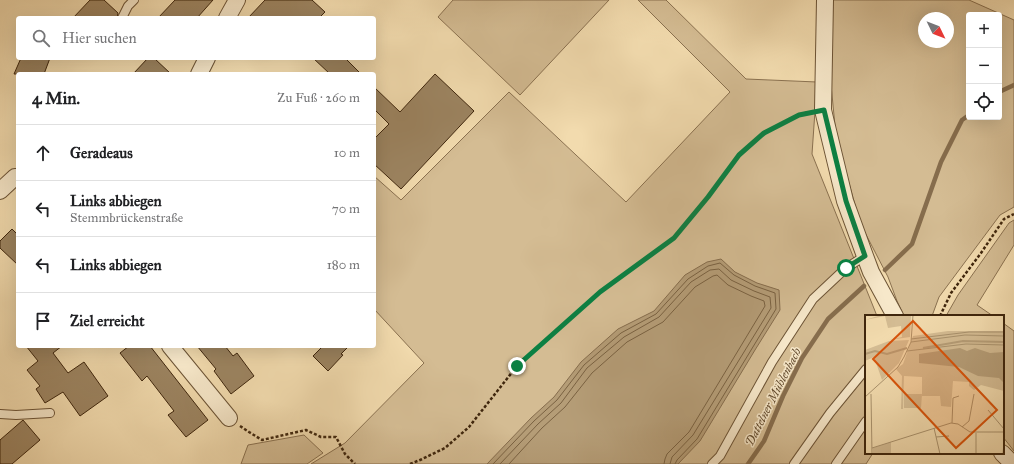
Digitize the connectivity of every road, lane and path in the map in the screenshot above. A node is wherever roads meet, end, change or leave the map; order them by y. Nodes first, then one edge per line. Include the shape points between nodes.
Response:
1 (134, 0) edge
2 (237, 0) edge
3 (826, 0) edge
4 (123, 16) edge
5 (228, 16) edge
6 (206, 60) edge
7 (200, 72) edge
8 (824, 110) junction
9 (16, 177) edge
10 (0, 191) edge
11 (1014, 214) edge
12 (865, 256) junction
13 (895, 315) edge
14 (940, 315) edge
15 (172, 348) edge
16 (865, 370) edge
17 (50, 413) dead end
18 (0, 414) edge
19 (229, 418) joint
20 (865, 422) edge
21 (1003, 454) edge
22 (355, 464) edge
23 (410, 464) edge
24 (712, 464) edge
25 (794, 464) edge
26 (836, 464) edge
27 (1013, 464) edge

1 - 4 lane
2 - 5 street
3 - 8 street
6 - 7 street
8 - 12 street via 846,201
8 - 23 path via 799,115 764,133 739,155 674,238 600,292 517,366 469,427 445,448
9 - 10 street
11 - 14 path via 1004,219 951,293
12 - 13 street
12 - 24 lane via 846,268 813,299 772,362 720,456
15 - 19 street
16 - 25 lane via 830,413
17 - 18 lane
19 - 22 path via 262,440 306,430 321,437 336,437
20 - 26 lane
21 - 27 street

